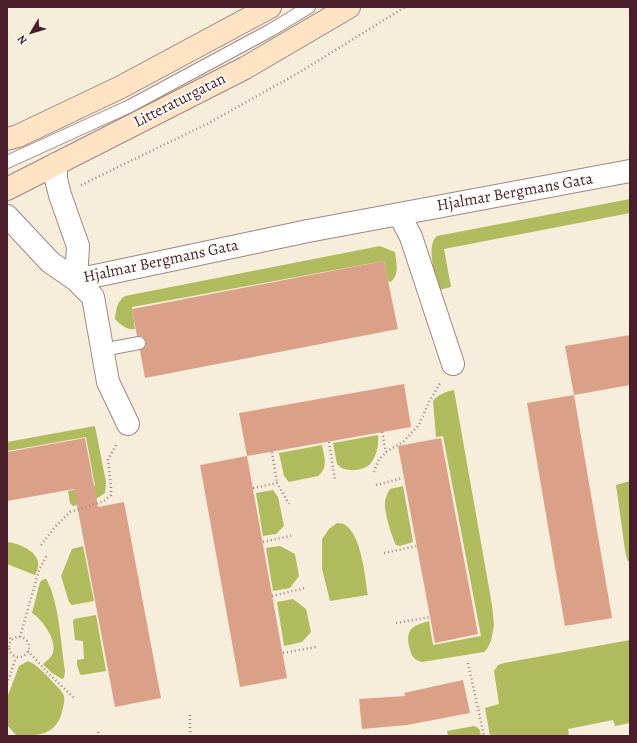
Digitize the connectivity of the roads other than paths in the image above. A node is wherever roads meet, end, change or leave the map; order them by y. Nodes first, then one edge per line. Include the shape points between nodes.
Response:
1 (270, 7) edge
2 (309, 7) edge
3 (349, 7) edge
4 (7, 140) edge
5 (7, 162) edge
6 (56, 164) junction
7 (630, 171) edge
8 (7, 189) edge
9 (399, 214) junction
10 (7, 216) edge
11 (76, 280) junction
12 (139, 343) dead end
13 (102, 350) junction
14 (453, 364) road end
15 (128, 424) road end

1 - 4 street via 121,87
2 - 5 lane via 130,106
3 - 6 street, Litteraturgatan via 245,68
6 - 8 street, Litteraturgatan
6 - 11 street via 60,194 78,246
7 - 9 street, Hjalmar Bergmans Gata
9 - 11 street, Hjalmar Bergmans Gata
9 - 14 street via 411,237
10 - 11 street via 50,262
11 - 13 street, Hjalmar Bergmans Gata via 93,297
12 - 13 lane
13 - 15 street, Hjalmar Bergmans Gata via 108,382

